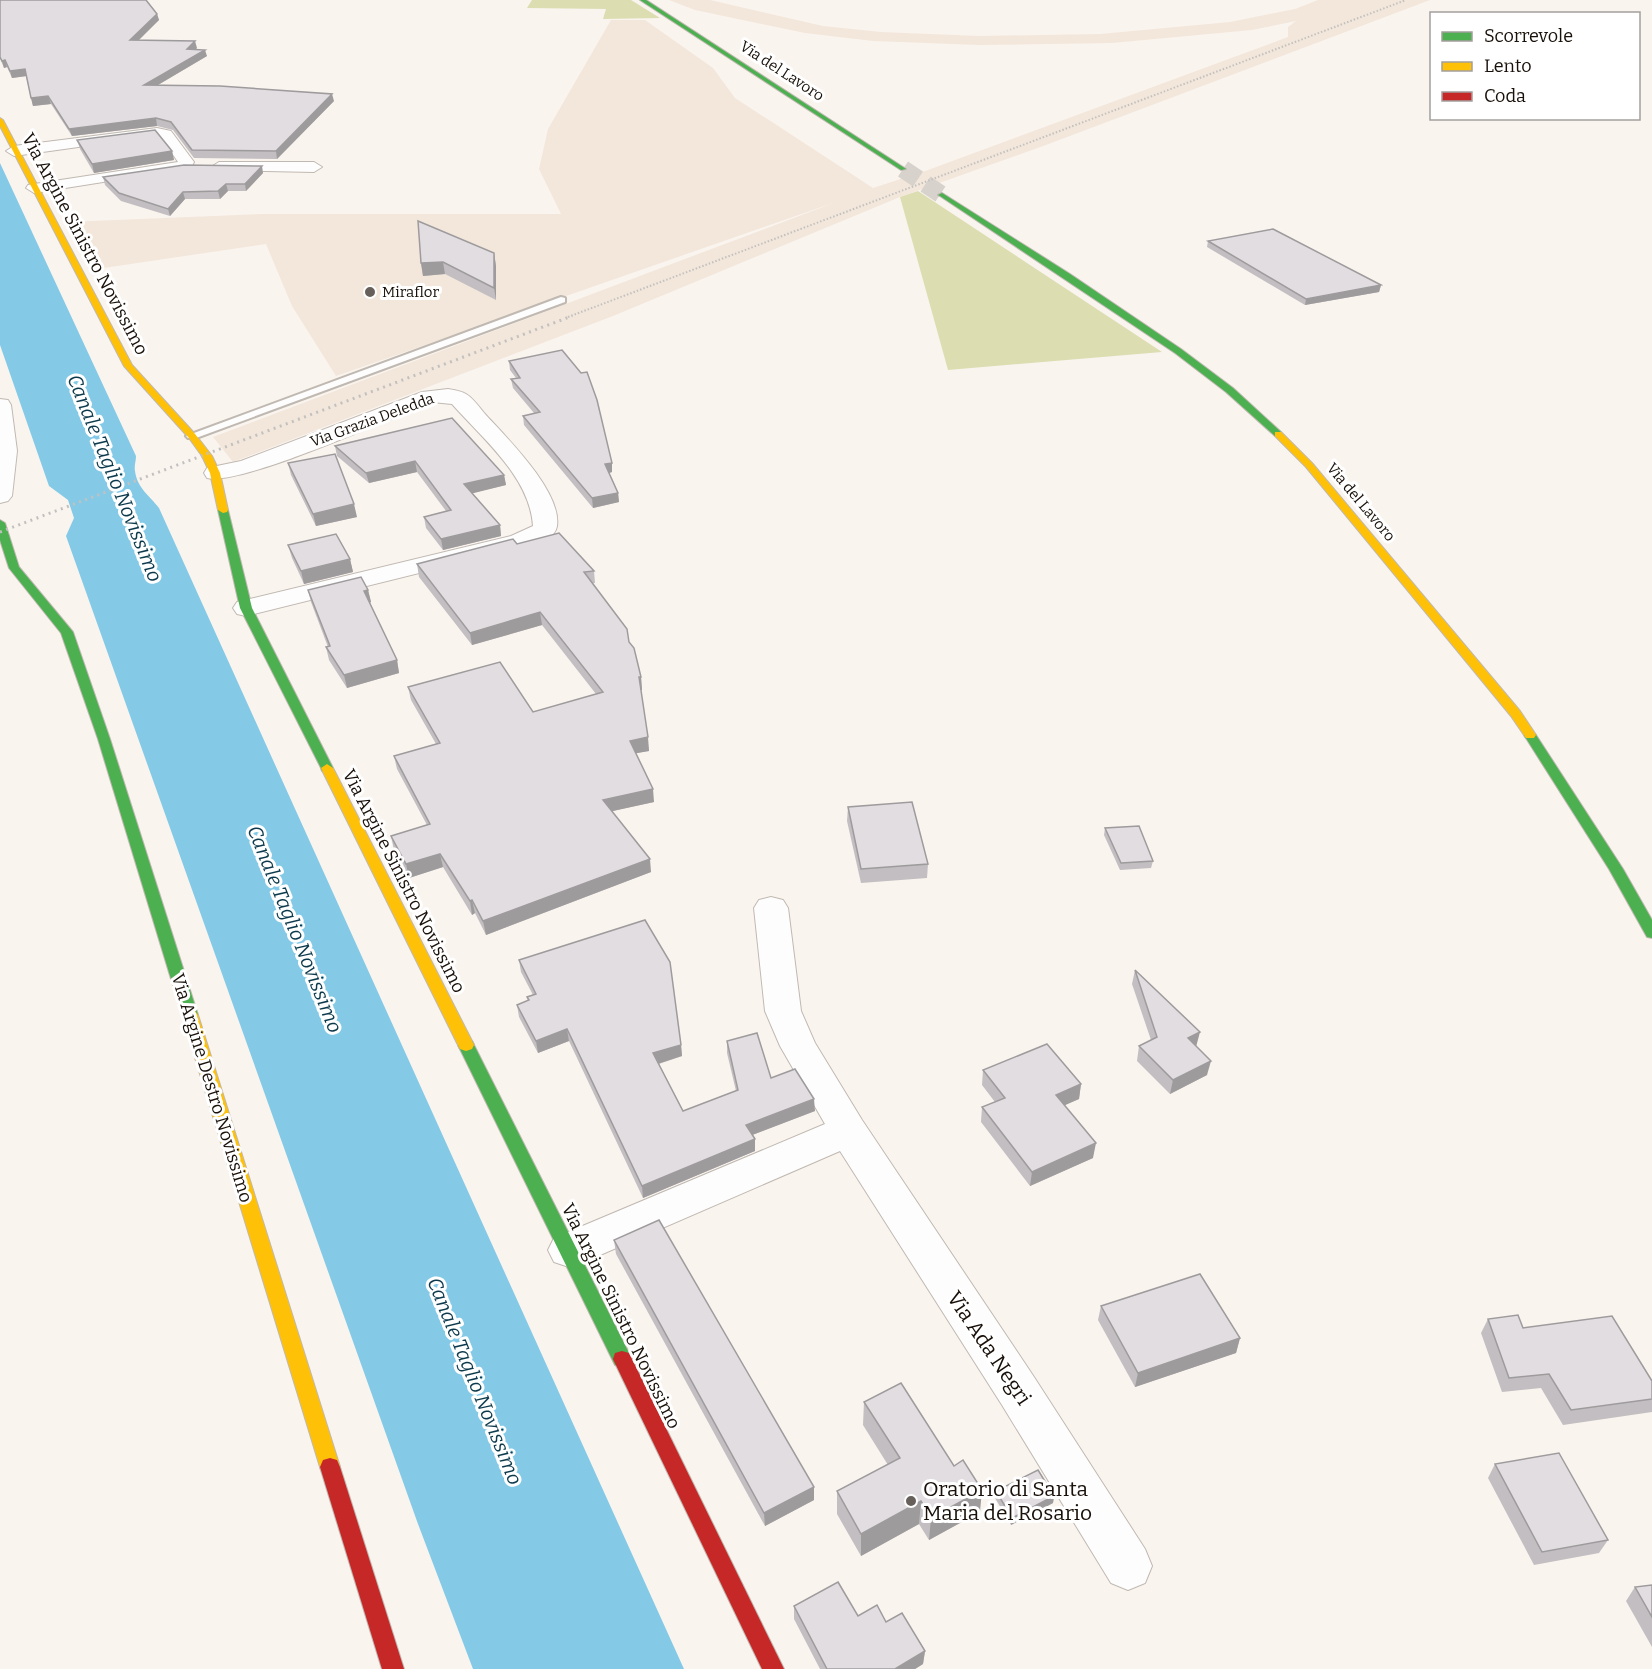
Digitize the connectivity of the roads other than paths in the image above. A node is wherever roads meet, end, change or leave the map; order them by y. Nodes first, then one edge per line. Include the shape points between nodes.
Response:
1 (643, 0) edge
2 (0, 120) edge
3 (14, 151) junction
4 (197, 166) junction
5 (314, 167) dead end
6 (903, 169) tunnel mouth
7 (34, 189) junction
8 (942, 195) tunnel mouth
9 (561, 300) dead end
10 (0, 405) edge
11 (192, 436) junction
12 (215, 473) junction
13 (0, 496) edge
14 (0, 523) edge
15 (246, 608) junction
16 (771, 908) dead end
17 (1652, 933) edge
18 (848, 1131) junction
19 (569, 1250) junction
20 (1128, 1566) dead end
21 (393, 1669) edge
22 (773, 1669) edge

1 - 6 street, Via del Lavoro
2 - 3 street, Via Argine Sinistro Novissimo
3 - 4 street via 157,132 166,134 186,162
3 - 7 street, Via Argine Sinistro Novissimo
4 - 5 street
4 - 7 street
7 - 11 street, Via Argine Sinistro Novissimo via 128,366
8 - 17 street, Via del Lavoro via 1188,358 1252,407 1309,465 1516,714 1616,869
9 - 11 lane
10 - 13 street via 7,431 7,460
11 - 12 street, Via Argine Sinistro Novissimo
12 - 15 street, Via Argine Sinistro Novissimo
12 - 15 street, Via Grazia Deledda via 247,467 429,396 448,395 460,399 532,482 544,512 545,528 519,541
14 - 21 street, Via Argine Destro Novissimo via 14,567 67,632 100,728
15 - 19 street, Via Argine Sinistro Novissimo
16 - 18 street, Via Ada Negri via 783,1011 798,1046
18 - 19 street
18 - 20 street, Via Ada Negri
19 - 22 street, Via Argine Sinistro Novissimo

